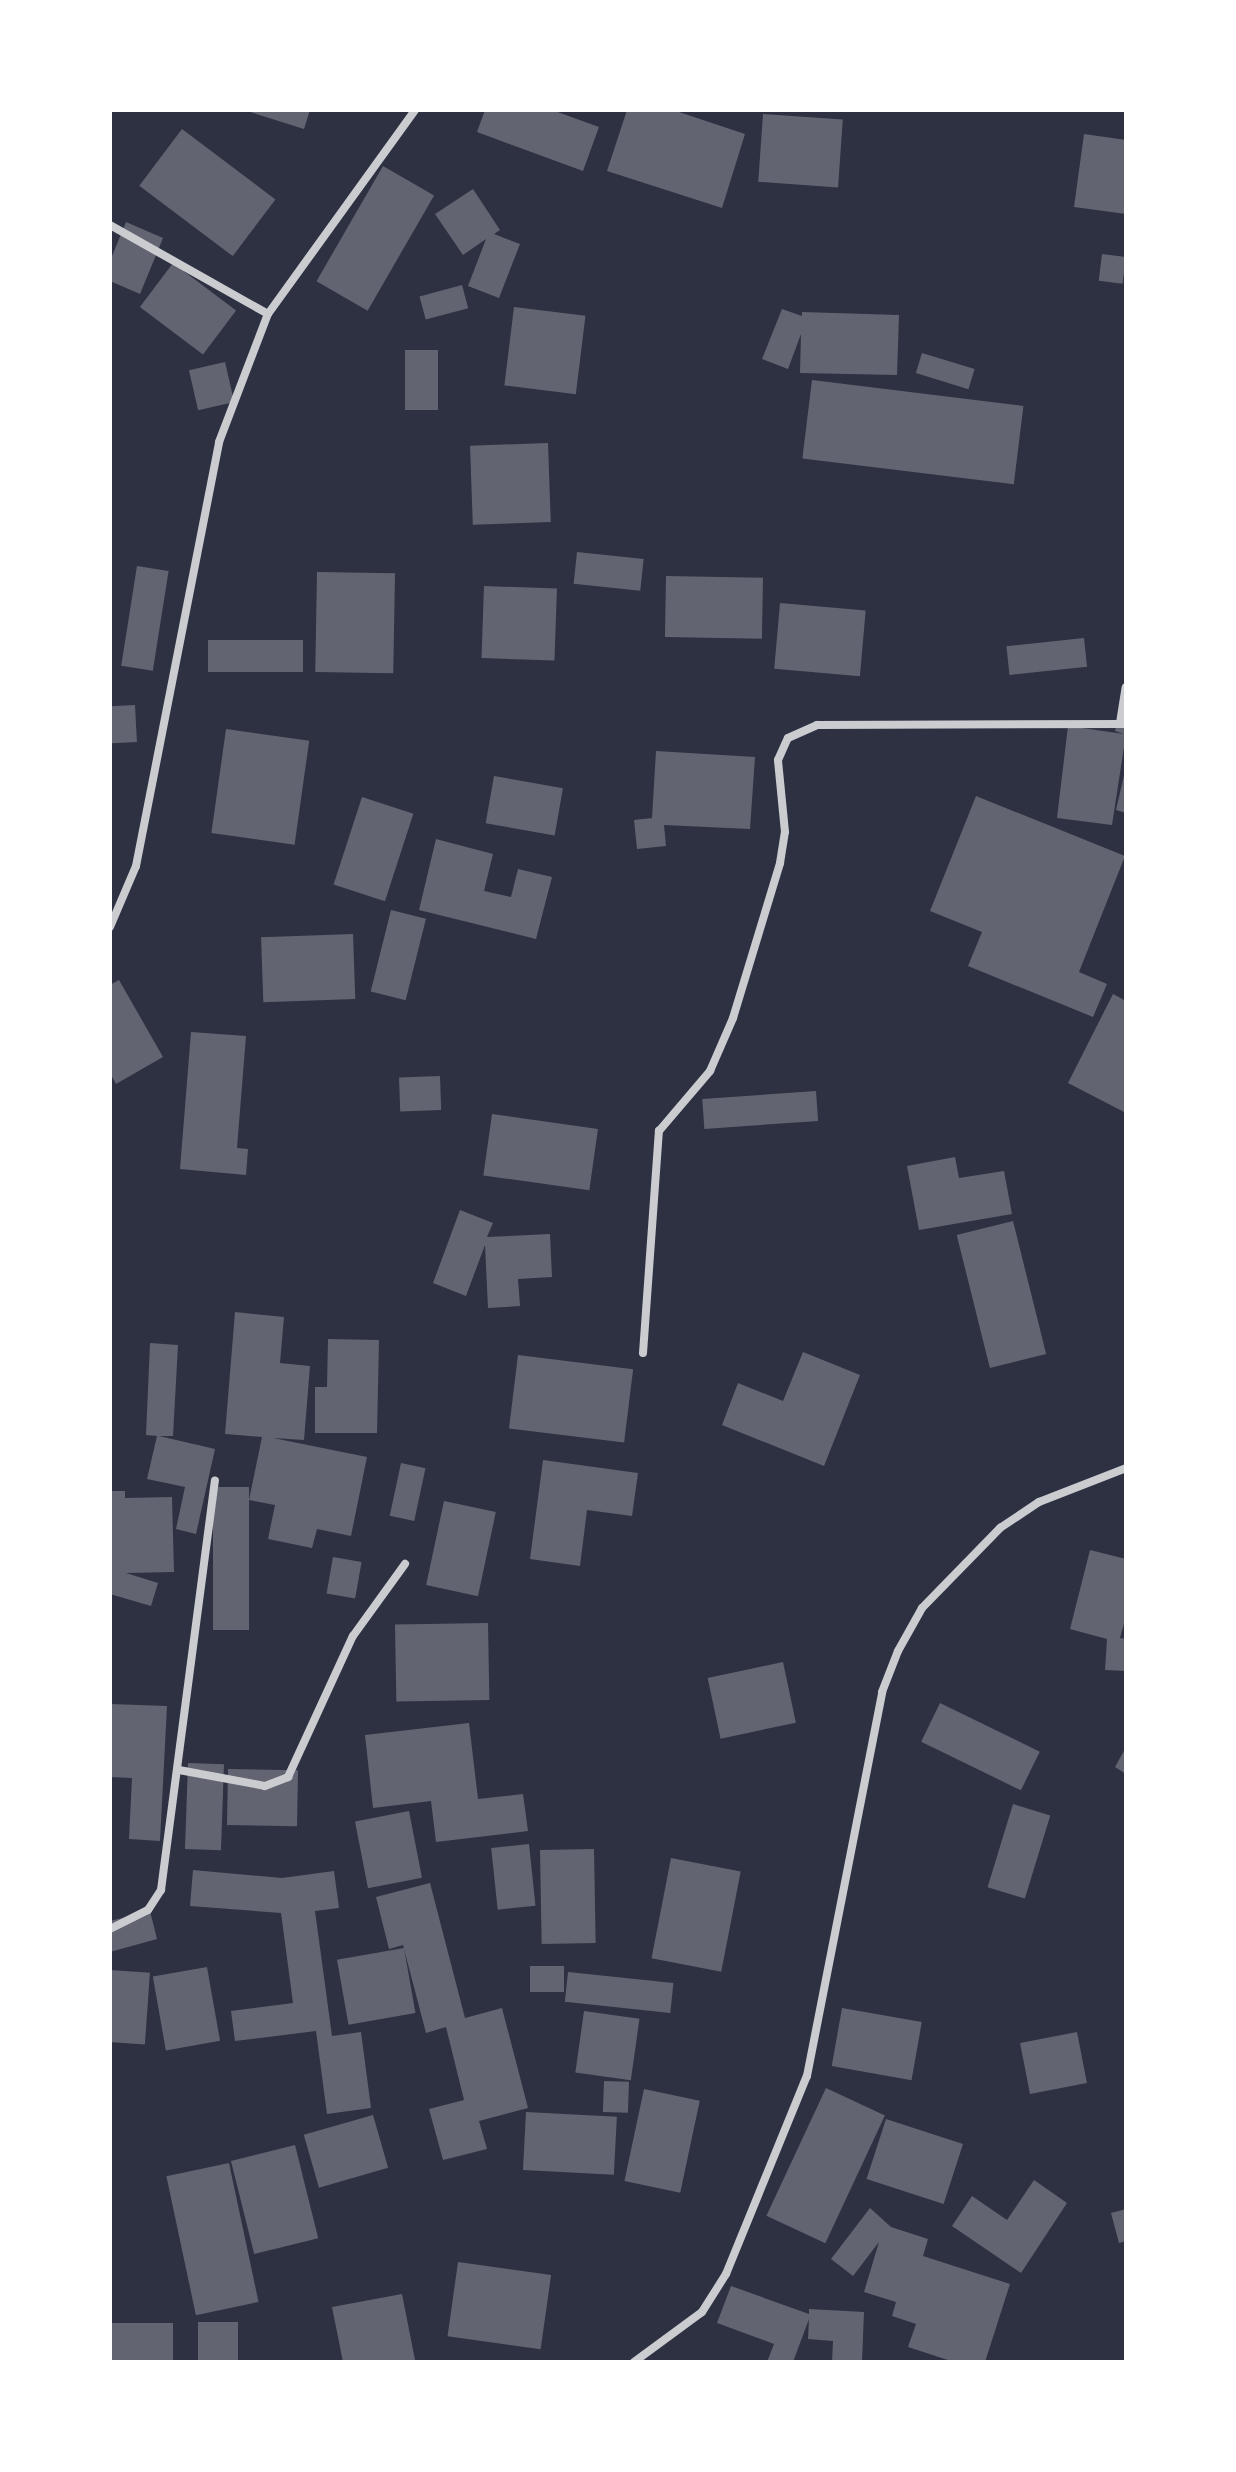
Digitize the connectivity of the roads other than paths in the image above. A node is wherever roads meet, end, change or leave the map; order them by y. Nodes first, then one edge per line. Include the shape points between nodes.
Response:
1 (415, 110) edge
2 (110, 225) edge
3 (268, 314) junction
4 (1126, 687) edge
5 (1123, 724) edge
6 (110, 927) edge
7 (643, 1353) dead end
8 (1126, 1468) edge
9 (215, 1481) dead end
10 (405, 1564) dead end
11 (179, 1770) junction
12 (110, 1929) edge
13 (634, 2362) edge

1 - 3 street
2 - 3 street
3 - 6 street via 219,442 136,866
4 - 5 street
5 - 7 street via 817,725 788,738 778,760 785,832 780,863 733,1018 710,1071 659,1131
8 - 13 street via 1039,1502 1000,1528 922,1608 898,1651 882,1692 807,2076 710,2300 702,2312
9 - 11 street
10 - 11 street via 353,1636 288,1777 265,1786
11 - 12 street via 161,1890 148,1910

